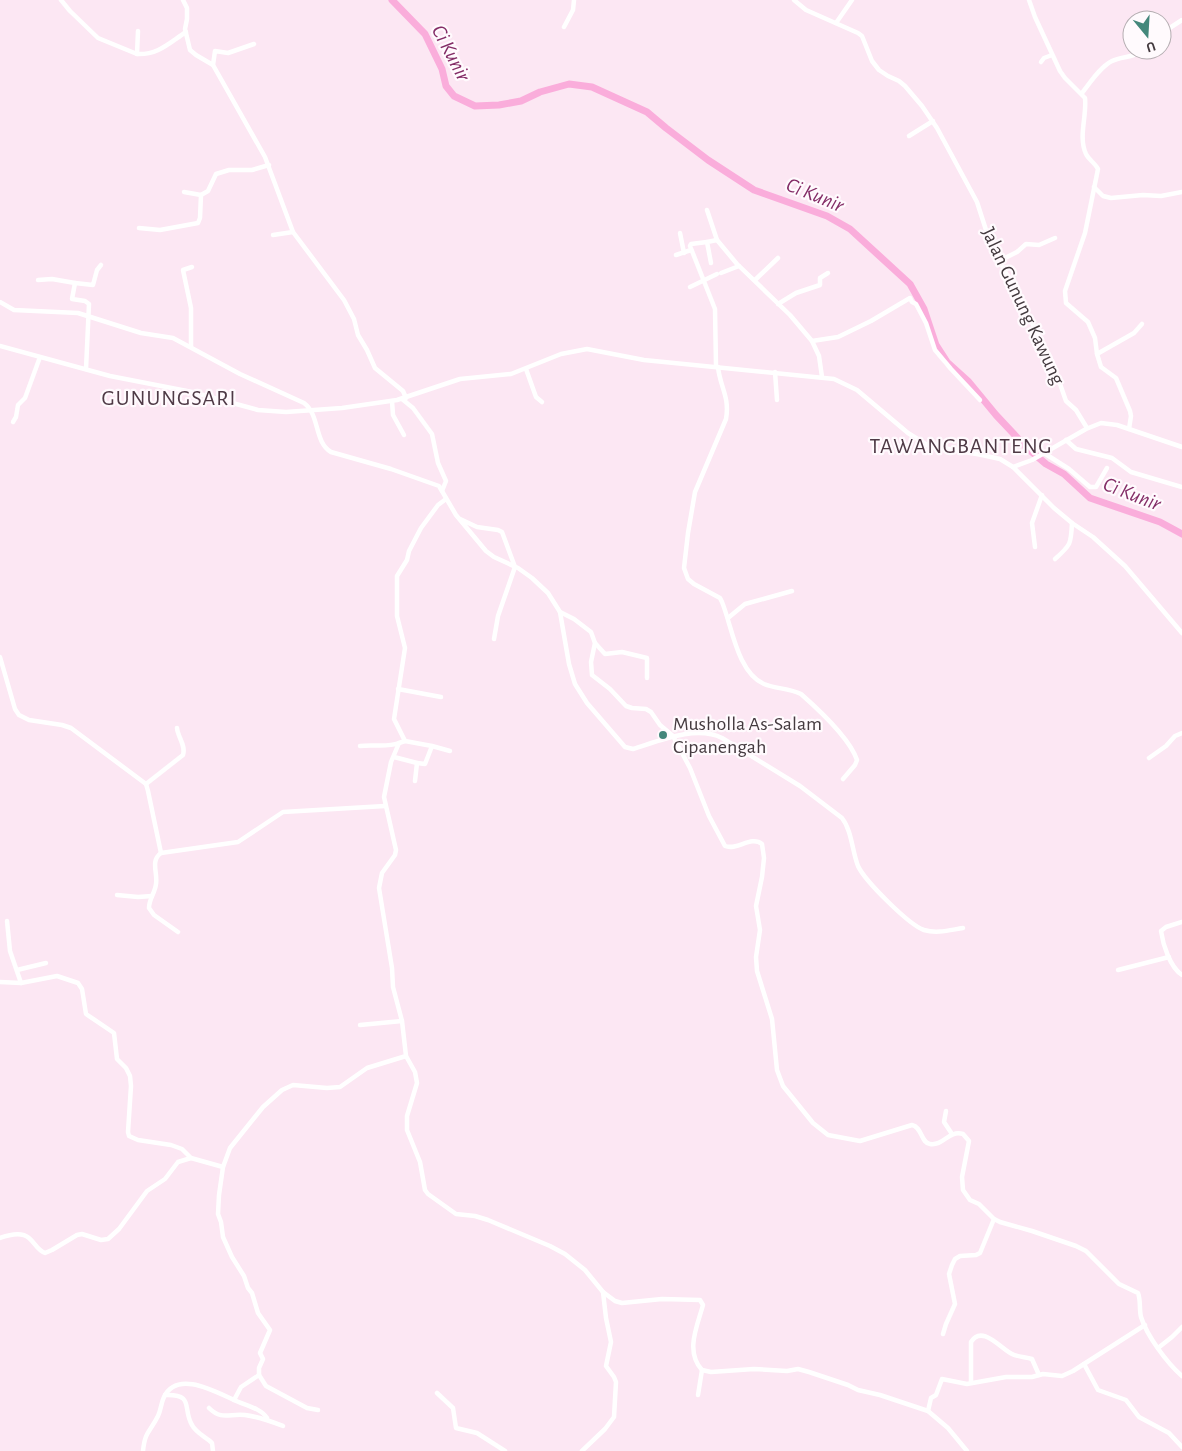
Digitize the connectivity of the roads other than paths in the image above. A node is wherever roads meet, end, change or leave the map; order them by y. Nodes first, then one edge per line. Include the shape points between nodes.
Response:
1 (61, 0) edge
2 (183, 0) edge
3 (574, 0) edge
4 (794, 0) edge
5 (852, 0) edge
6 (1029, 0) edge
7 (836, 23) junction
8 (564, 27) dead end
9 (138, 31) dead end
10 (186, 32) junction
11 (254, 44) dead end
12 (137, 54) junction
13 (1052, 55) junction
14 (1122, 58) edge
15 (1041, 62) dead end
16 (213, 65) junction
17 (1082, 94) junction
18 (933, 121) junction
19 (909, 136) dead end
20 (268, 166) junction
21 (1094, 187) junction
22 (184, 192) dead end
23 (1182, 192) edge
24 (201, 195) junction
25 (707, 210) dead end
26 (140, 228) dead end
27 (293, 232) junction
28 (680, 233) dead end
29 (273, 235) dead end
30 (1055, 238) dead end
31 (717, 240) junction
32 (707, 242) junction
33 (691, 250) junction
34 (684, 253) junction
35 (676, 254) dead end
36 (778, 258) dead end
37 (999, 261) junction
38 (711, 263) dead end
39 (101, 265) dead end
40 (739, 266) junction
41 (192, 267) dead end
42 (828, 273) dead end
43 (38, 280) dead end
44 (704, 280) junction
45 (755, 280) junction
46 (75, 284) junction
47 (690, 287) dead end
48 (0, 302) edge
49 (778, 304) junction
50 (89, 317) junction
51 (1142, 324) dead end
52 (812, 341) junction
53 (0, 346) edge
54 (191, 348) junction
55 (1097, 354) junction
56 (40, 357) junction
57 (717, 367) junction
58 (86, 369) junction
59 (526, 369) junction
60 (775, 372) junction
61 (822, 377) junction
62 (404, 398) junction
63 (777, 400) dead end
64 (980, 400) dead end
65 (392, 401) junction
66 (542, 402) dead end
67 (309, 410) junction
68 (13, 422) dead end
69 (1087, 428) junction
70 (1129, 429) junction
71 (404, 435) dead end
72 (1066, 440) junction
73 (1182, 447) edge
74 (1043, 454) junction
75 (1014, 467) junction
76 (1107, 468) dead end
77 (1182, 487) edge
78 (442, 491) junction
79 (1042, 495) junction
80 (446, 499) junction
81 (459, 519) junction
82 (1072, 523) junction
83 (1035, 547) dead end
84 (1055, 559) dead end
85 (515, 567) junction
86 (792, 591) dead end
87 (560, 612) junction
88 (728, 618) junction
89 (1182, 633) edge
90 (494, 639) dead end
91 (595, 643) junction
92 (0, 657) edge
93 (647, 678) dead end
94 (398, 689) junction
95 (441, 697) dead end
96 (177, 728) dead end
97 (1182, 733) edge
98 (674, 740) junction
99 (405, 741) junction
100 (398, 743) junction
101 (360, 746) dead end
102 (432, 746) junction
103 (450, 751) dead end
104 (394, 757) junction
105 (1149, 758) dead end
106 (417, 763) junction
107 (843, 779) dead end
108 (415, 781) dead end
109 (146, 784) junction
110 (385, 806) junction
111 (161, 853) junction
112 (117, 895) dead end
113 (152, 896) junction
114 (7, 921) dead end
115 (1182, 922) edge
116 (963, 928) dead end
117 (178, 932) dead end
118 (1169, 957) junction
119 (46, 963) dead end
120 (16, 970) junction
121 (1118, 970) dead end
122 (1182, 975) edge
123 (0, 982) edge
124 (20, 983) junction
125 (402, 1022) junction
126 (360, 1025) dead end
127 (406, 1056) junction
128 (946, 1111) dead end
129 (952, 1134) junction
130 (191, 1158) junction
131 (222, 1167) junction
132 (994, 1219) junction
133 (0, 1238) edge
134 (603, 1292) junction
135 (1144, 1325) junction
136 (1182, 1327) edge
137 (943, 1334) dead end
138 (1158, 1348) junction
139 (1084, 1364) junction
140 (702, 1370) junction
141 (259, 1375) junction
142 (1039, 1375) junction
143 (1182, 1376) edge
144 (971, 1382) junction
145 (437, 1393) dead end
146 (698, 1394) dead end
147 (165, 1395) junction
148 (234, 1400) junction
149 (209, 1408) dead end
150 (318, 1410) dead end
151 (928, 1411) junction
152 (267, 1418) junction
153 (283, 1426) dead end
154 (1182, 1447) edge
155 (143, 1451) edge
156 (213, 1451) edge
157 (505, 1451) edge
158 (582, 1451) edge
159 (967, 1451) edge

1 - 12 street via 98,38
2 - 10 street via 187,8
3 - 8 street via 573,10
4 - 7 street, Jalan Gunung Kawung via 806,10
5 - 7 street
6 - 13 street
7 - 18 street, Jalan Gunung Kawung via 862,36 868,54 879,70 905,86
9 - 12 street
10 - 12 street via 152,54
10 - 16 street via 190,50
11 - 16 street via 228,53 215,51
13 - 15 street
13 - 17 street via 1065,78
14 - 17 street via 1111,61
16 - 20 street
17 - 21 street via 1086,105 1085,150 1098,169
18 - 19 street
18 - 37 street, Jalan Gunung Kawung via 976,202
20 - 24 street via 216,174 208,191
20 - 27 street
21 - 23 street via 1103,196 1111,198
21 - 55 street via 1085,233 1065,291 1066,304 1088,322
22 - 24 street
24 - 26 street via 198,223 160,230
25 - 31 street
27 - 29 street
27 - 62 street via 344,300 375,368 403,391
28 - 34 street
30 - 37 street via 1039,244 1026,244
31 - 32 street
31 - 40 street
32 - 33 street via 691,244
32 - 38 street
33 - 34 street
33 - 44 street
34 - 35 street
36 - 45 street
37 - 69 street, Jalan Gunung Kawung via 1052,361 1066,401
39 - 46 street via 93,285
40 - 44 street
40 - 45 street
41 - 54 street via 183,270 191,308
42 - 49 street via 820,278 820,286 796,293
43 - 46 street
44 - 47 street
44 - 57 street via 716,313
45 - 49 street
46 - 50 street via 72,299 88,302
48 - 50 street via 14,310 68,312
49 - 52 street
50 - 54 street via 140,333 173,338
50 - 58 street
51 - 55 street via 1134,333
52 - 61 street via 819,356
52 - 64 street via 838,337 910,298 920,310 938,354
53 - 56 street
54 - 67 street via 304,403
55 - 70 street via 1101,367 1116,378 1131,416
56 - 58 street
56 - 68 street
57 - 59 street via 644,360 587,349 561,354
57 - 60 street
57 - 88 street via 728,410 695,492 684,568 688,579 720,598
58 - 67 street via 258,410
59 - 62 street via 511,374 460,379
59 - 66 street via 536,397
60 - 61 street
60 - 63 street
61 - 75 street via 840,381 857,390 927,445 982,454
62 - 65 street
62 - 78 street via 432,434 438,463 446,481
65 - 67 street
65 - 71 street via 392,415
67 - 78 street via 326,448 331,452 434,483
69 - 70 street via 1101,423
69 - 72 street
70 - 73 street
72 - 74 street
72 - 77 street via 1076,449 1112,458 1131,472
74 - 75 street
74 - 76 street via 1093,488
75 - 79 street
78 - 80 street
79 - 82 street
79 - 83 street via 1032,523
80 - 81 street
80 - 94 street via 420,528 397,576 397,616 405,648
81 - 85 street via 494,557
81 - 85 street via 502,532
82 - 84 street via 1070,544
82 - 89 street via 1125,566
85 - 87 street via 548,593
85 - 90 street via 502,601
86 - 88 street via 745,604
87 - 91 street via 586,627
87 - 98 street via 575,684 625,747 632,749
88 - 107 street via 744,664 751,674 764,684 801,694 850,747 857,760
91 - 93 street via 605,654 622,652 647,658
91 - 98 street via 592,675 626,706 650,712
92 - 109 street via 19,715 29,720 67,726
94 - 95 street
94 - 99 street via 394,719
96 - 109 street via 184,747 183,755
97 - 105 street
98 - 116 street via 690,734 716,735 800,786 842,818 863,875 911,923 932,931
98 - 129 street via 725,846 753,841 762,844 764,858 756,906 760,930 757,971 772,1019 776,1070 783,1086 813,1123 828,1134 860,1141 912,1125 918,1127 930,1144 943,1142
99 - 100 street
99 - 102 street
100 - 101 street via 388,747 376,744
100 - 104 street
102 - 103 street
102 - 106 street via 426,764
104 - 106 street
104 - 110 street via 384,797
106 - 108 street
109 - 111 street
110 - 111 street via 283,812 238,842
110 - 125 street via 396,850 382,873 379,888 393,987
111 - 113 street via 155,861 156,883
112 - 113 street
113 - 117 street via 151,912
114 - 120 street
115 - 118 street via 1161,931
118 - 121 street
118 - 122 street
119 - 120 street
120 - 124 street
123 - 124 street
124 - 130 street via 56,976 78,983 86,1014 114,1033 116,1057 129,1073 129,1136 172,1145
125 - 126 street
125 - 127 street
127 - 131 street via 368,1068 340,1087 293,1085 282,1090 263,1107 230,1148
127 - 134 street via 417,1083 407,1116 407,1130 420,1162 426,1192 456,1214 488,1220 559,1251 585,1270
128 - 129 street via 944,1122
129 - 132 street via 963,1134 969,1141 962,1170 963,1190
130 - 131 street
130 - 133 street via 178,1162 166,1179 147,1191 108,1239 77,1235 45,1253 24,1235
131 - 141 street via 218,1212 224,1241 244,1276 258,1313 270,1330 260,1353 263,1359 258,1368
132 - 135 street via 1086,1251 1119,1284 1138,1293
132 - 137 street via 980,1253 960,1256 952,1265 949,1274 955,1304
134 - 140 street via 615,1302 622,1303 662,1298 701,1300 703,1305 692,1351
134 - 158 street via 612,1342 606,1366 616,1382 614,1414 605,1429
135 - 138 street
135 - 139 street
136 - 138 street
138 - 143 street
139 - 142 street via 1062,1376
139 - 154 street via 1098,1390 1126,1400 1139,1417 1172,1435
140 - 146 street
140 - 151 street via 800,1370
141 - 148 street via 241,1387
141 - 150 street via 266,1386 307,1408
142 - 144 street
142 - 144 street via 1032,1359 1013,1354 991,1339 979,1336 971,1342
144 - 151 street via 941,1380 937,1394 930,1398
145 - 157 street via 453,1408 457,1429 477,1433
147 - 148 street via 184,1383
147 - 155 street via 159,1414 145,1437
147 - 156 street via 186,1400 192,1425 212,1443
148 - 152 street via 262,1412
149 - 152 street via 221,1415
151 - 159 street
152 - 153 street

